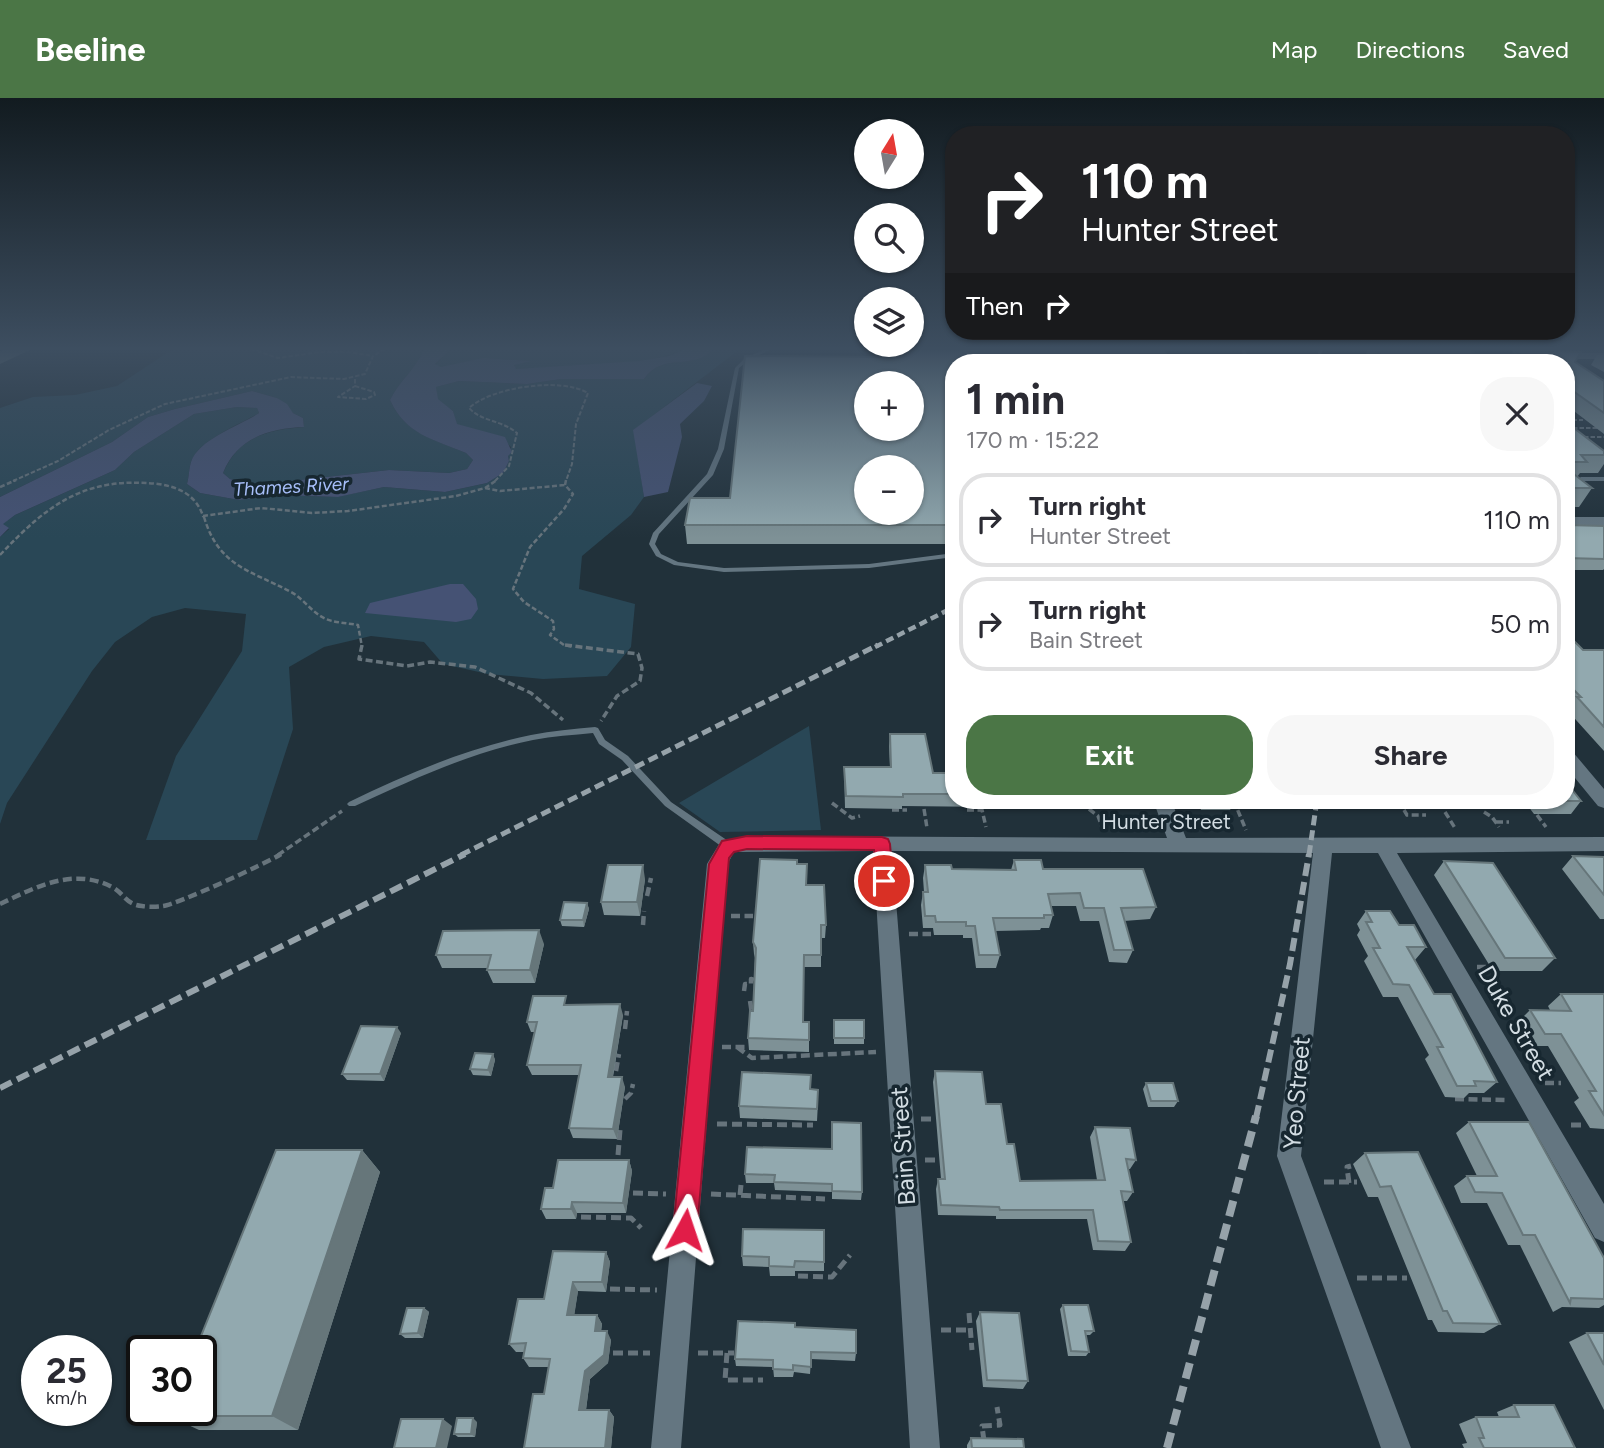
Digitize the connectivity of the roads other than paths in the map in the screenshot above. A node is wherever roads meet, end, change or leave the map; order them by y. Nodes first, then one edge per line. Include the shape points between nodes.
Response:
1 (728, 412) edge
2 (1581, 479) edge
3 (1604, 479) edge
4 (1575, 521) edge
5 (1604, 521) edge
6 (945, 556) edge
7 (1575, 766) edge
8 (1604, 801) edge
9 (352, 804) road end
10 (1165, 809) edge
11 (882, 844) junction
12 (1604, 844) edge
13 (1179, 845) junction
14 (1382, 845) junction
15 (729, 846) junction
16 (1323, 846) junction
17 (1604, 1229) edge
18 (666, 1448) edge
19 (925, 1448) edge
20 (1396, 1448) edge

1 - 6 lane via 710,475 656,533 652,544 658,555 676,564 724,570 869,566
2 - 3 lane
4 - 5 street
7 - 8 street
9 - 15 lane via 419,772 503,743 595,730 668,804
10 - 13 street
11 - 13 street, Hunter Street
11 - 15 street, Hunter Street
11 - 19 street, Bain Street
12 - 14 street, Hunter Street
13 - 16 street, Hunter Street
14 - 16 street, Hunter Street
14 - 17 street, Duke Street
15 - 18 street via 717,864
16 - 20 street, Yeo Street via 1289,1156

